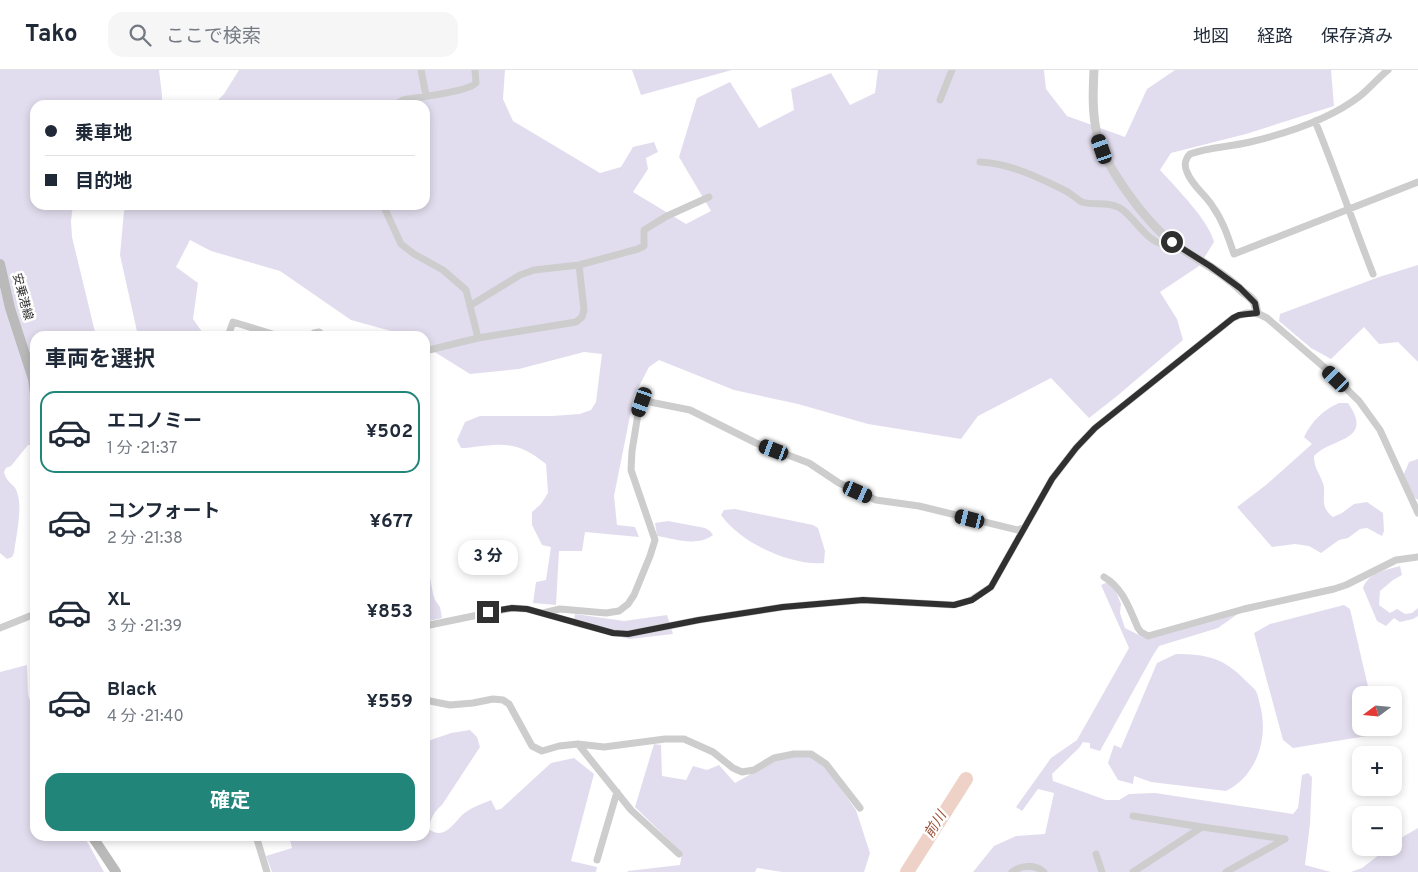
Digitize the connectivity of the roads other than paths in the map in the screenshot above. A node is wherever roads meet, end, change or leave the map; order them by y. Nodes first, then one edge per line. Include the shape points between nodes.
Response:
1 (421, 70) edge
2 (475, 70) edge
3 (952, 70) edge
4 (1094, 70) edge
5 (1388, 70) edge
6 (426, 95) junction
7 (403, 100) edge
8 (940, 100) dead end
9 (1315, 121) junction
10 (980, 162) dead end
11 (1418, 182) edge
12 (709, 197) dead end
13 (385, 210) edge
14 (1348, 210) junction
15 (1172, 242) junction
16 (0, 264) edge
17 (579, 265) junction
18 (1373, 274) dead end
19 (471, 305) junction
20 (1257, 313) junction
21 (230, 331) edge
22 (263, 331) edge
23 (478, 338) junction
24 (430, 350) edge
25 (30, 370) edge
26 (1418, 513) edge
27 (1026, 526) junction
28 (1418, 557) edge
29 (1104, 577) dead end
30 (543, 613) junction
31 (30, 616) edge
32 (430, 625) edge
33 (0, 628) edge
34 (430, 701) edge
35 (578, 744) junction
36 (617, 792) junction
37 (860, 808) dead end
38 (1133, 816) dead end
39 (1202, 827) junction
40 (95, 841) edge
41 (258, 841) edge
42 (679, 854) dead end
43 (1096, 854) dead end
44 (597, 860) dead end
45 (116, 872) edge
46 (267, 872) edge
47 (1012, 872) edge
48 (1044, 872) edge
49 (1102, 872) edge
50 (1133, 872) edge
51 (1226, 872) edge

1 - 6 street
2 - 6 street via 476,83 472,87
3 - 8 street
4 - 15 street via 1094,121 1104,156 1142,210
5 - 9 street via 1361,96 1335,113
6 - 7 street
9 - 14 street
9 - 14 street via 1252,141 1195,152 1186,157 1187,172 1213,205 1234,254
10 - 15 street via 992,162 1032,176 1081,201 1117,207 1159,245
11 - 14 street
12 - 17 street via 644,230 644,246
13 - 19 street via 401,244 458,282 466,290
14 - 18 street
15 - 20 street via 1240,288 1255,303
16 - 25 main road, 安乗港線
17 - 19 street via 534,270 520,275
17 - 23 street via 584,310 576,322
19 - 23 street
20 - 26 street via 1276,324 1359,401 1380,430
20 - 27 street via 1233,318 1095,428 1052,479
21 - 22 street via 233,322
23 - 24 street
27 - 30 street via 991,587 972,600 954,605 863,600 826,603 747,612 628,634 613,633
27 - 30 street via 1018,530 919,506 876,500 839,483 809,463 756,443 690,410 645,401 638,414 631,470 655,540 634,595 619,610 606,613 560,609
28 - 29 street via 1396,560 1334,589 1244,608 1148,636 1138,628 1121,590
30 - 32 street via 512,608
31 - 33 street
34 - 35 street via 450,705 503,700 510,704 532,746 542,751
35 - 36 street
35 - 37 street via 604,747 684,739 713,752 742,772 754,770 774,758 812,754 826,764
36 - 42 street via 631,810
36 - 44 street
38 - 39 street
39 - 50 street
39 - 51 street via 1285,839
40 - 45 main road
41 - 46 street
43 - 49 street
47 - 48 street via 1023,866 1040,868

